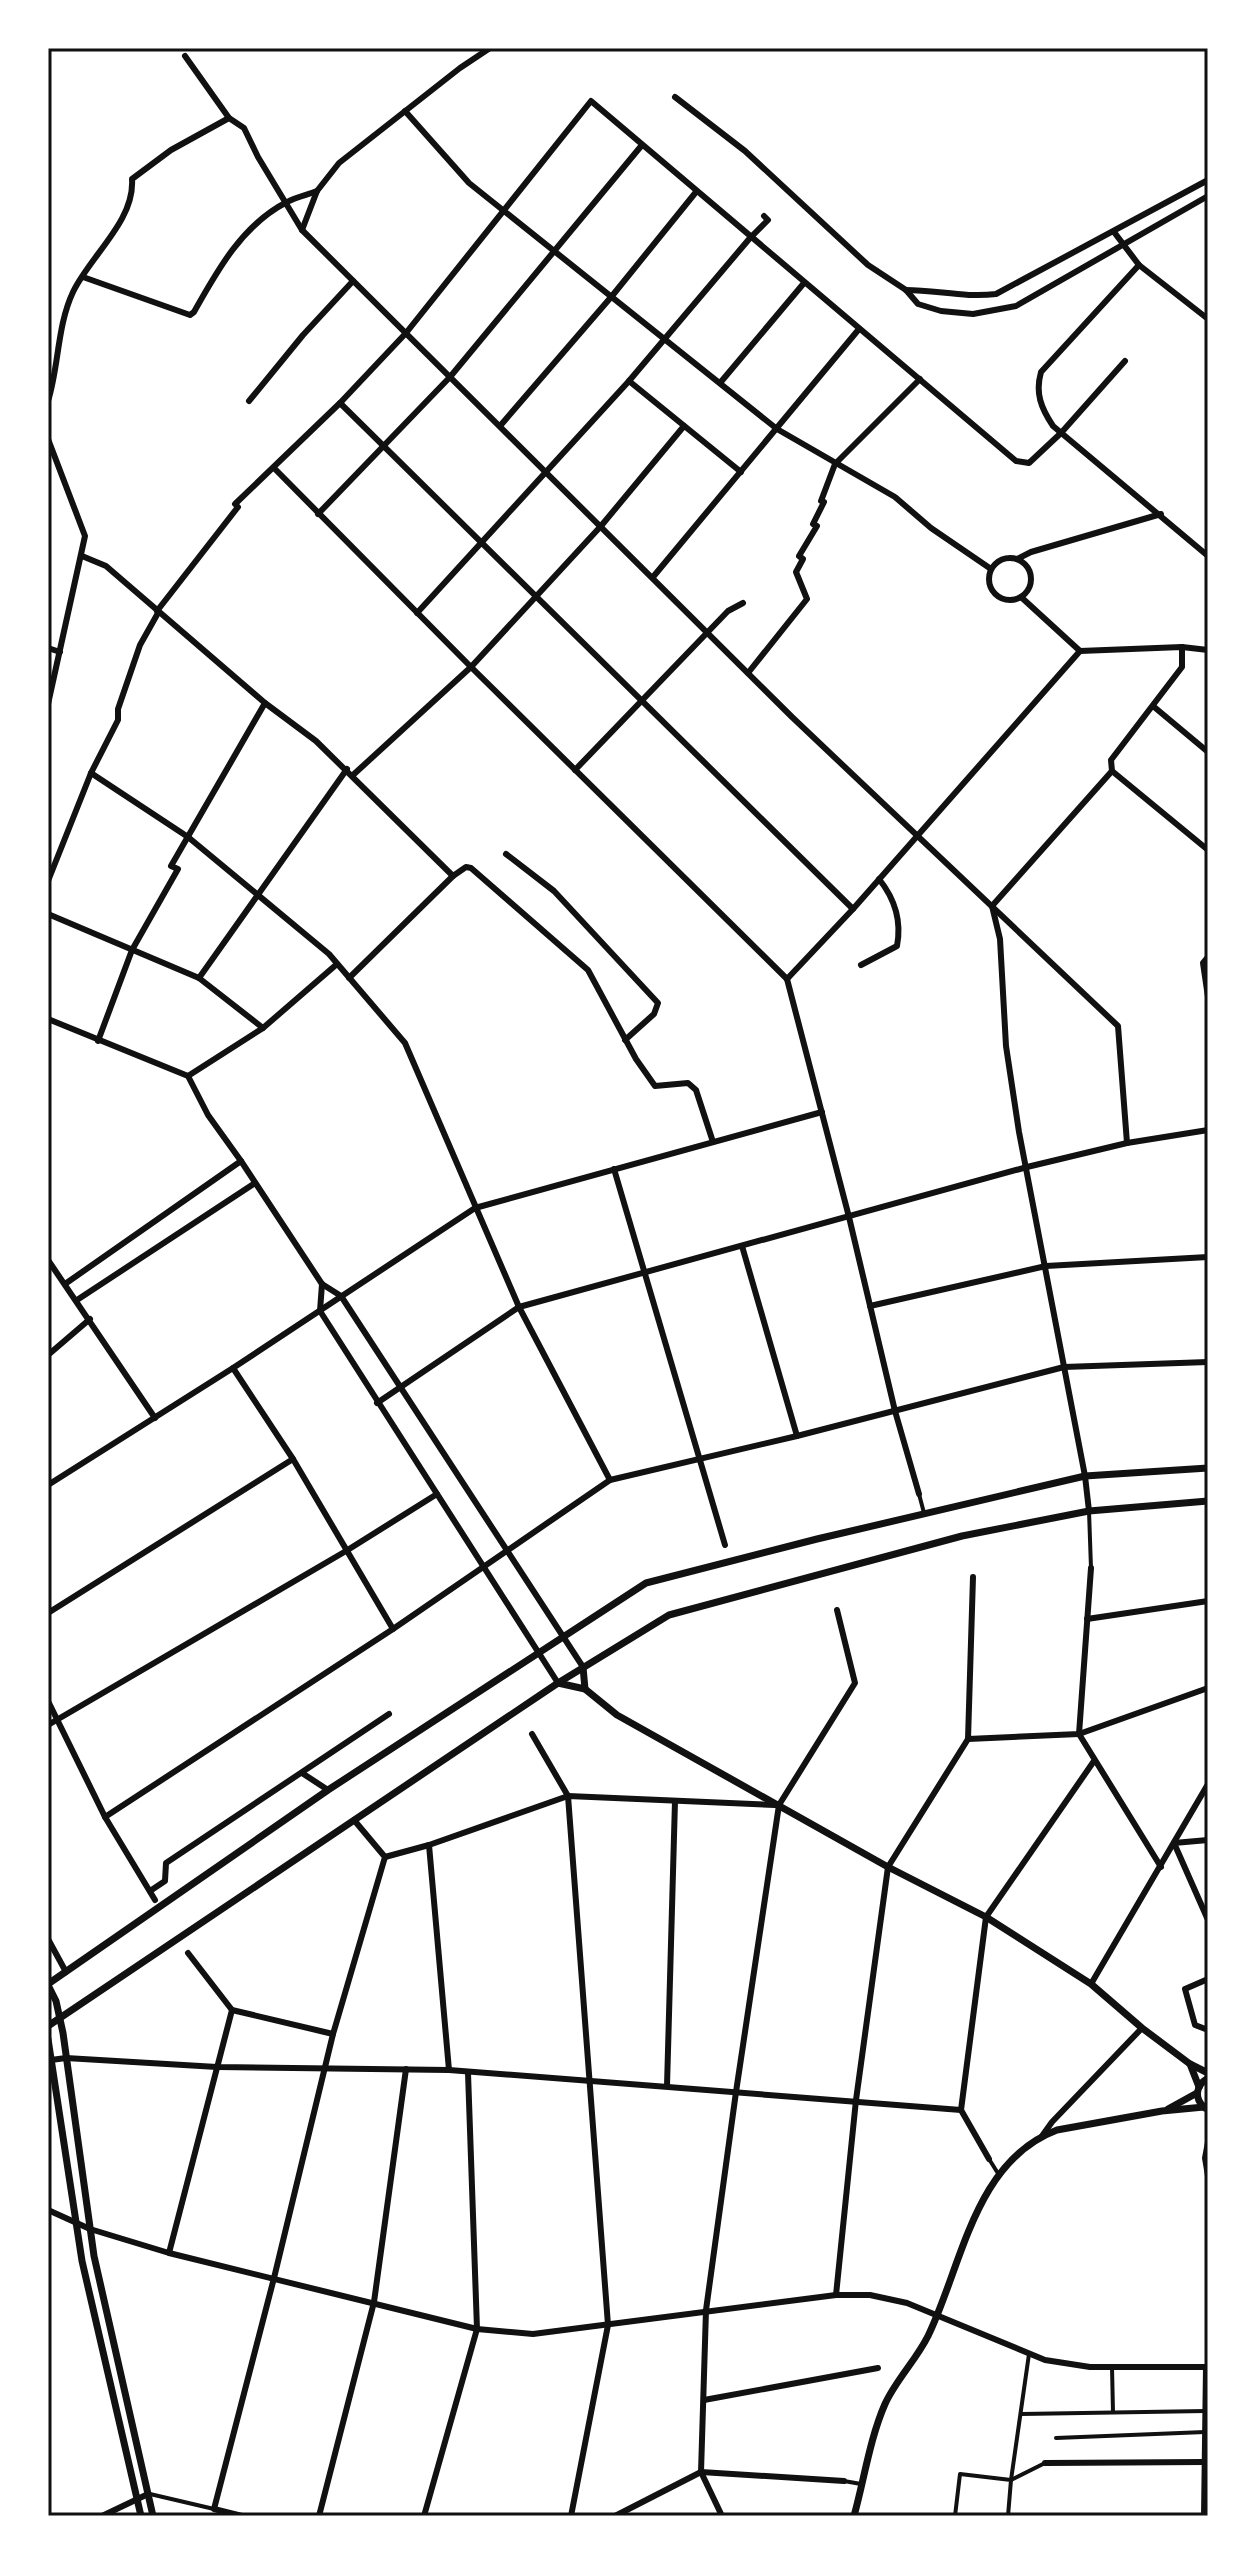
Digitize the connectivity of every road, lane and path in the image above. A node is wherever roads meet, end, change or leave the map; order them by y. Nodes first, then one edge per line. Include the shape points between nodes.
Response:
1 (486, 49) edge
2 (185, 56) dead end
3 (675, 97) dead end
4 (405, 111) junction
5 (229, 118) junction
6 (642, 145) junction
7 (1208, 180) edge
8 (317, 191) junction
9 (696, 192) junction
10 (1208, 196) edge
11 (286, 202) junction
12 (503, 210) junction
13 (764, 216) dead end
14 (302, 230) junction
15 (1114, 232) junction
16 (750, 238) junction
17 (1124, 245) junction
18 (555, 251) junction
19 (1139, 265) junction
20 (83, 277) junction
21 (353, 281) junction
22 (804, 283) junction
23 (906, 290) junction
24 (612, 296) junction
25 (1208, 319) edge
26 (859, 329) junction
27 (406, 333) junction
28 (666, 339) junction
29 (1125, 361) dead end
30 (450, 377) junction
31 (920, 379) junction
32 (629, 381) junction
33 (720, 383) junction
34 (50, 384) edge
35 (48, 401) edge
36 (249, 401) dead end
37 (340, 403) junction
38 (500, 426) junction
39 (684, 426) junction
40 (777, 429) junction
41 (1061, 433) junction
42 (48, 439) edge
43 (384, 446) junction
44 (835, 464) junction
45 (274, 468) junction
46 (547, 472) junction
47 (741, 472) junction
48 (318, 514) junction
49 (1161, 514) junction
50 (601, 526) junction
51 (483, 543) junction
52 (82, 556) junction
53 (1208, 556) edge
54 (1017, 559) junction
55 (991, 569) junction
56 (653, 577) junction
57 (536, 596) junction
58 (1021, 597) junction
59 (743, 603) dead end
60 (158, 612) junction
61 (417, 613) junction
62 (709, 633) junction
63 (1182, 647) junction
64 (48, 648) edge
65 (1207, 648) edge
66 (1080, 651) junction
67 (60, 652) junction
68 (471, 667) junction
69 (748, 673) junction
70 (642, 702) junction
71 (265, 703) junction
72 (48, 704) edge
73 (1153, 706) junction
74 (1208, 752) edge
75 (347, 769) junction
76 (575, 770) junction
77 (1112, 771) junction
78 (91, 773) junction
79 (353, 775) junction
80 (915, 836) junction
81 (188, 837) junction
82 (1208, 850) edge
83 (506, 854) dead end
84 (453, 876) junction
85 (879, 879) junction
86 (48, 881) edge
87 (259, 896) junction
88 (992, 906) junction
89 (853, 909) junction
90 (48, 914) edge
91 (132, 950) junction
92 (1208, 957) edge
93 (337, 964) junction
94 (861, 965) dead end
95 (199, 978) junction
96 (349, 978) junction
97 (787, 979) junction
98 (1208, 997) edge
99 (48, 1019) edge
100 (263, 1028) junction
101 (625, 1040) junction
102 (98, 1041) junction
103 (188, 1076) junction
104 (822, 1112) junction
105 (1208, 1130) edge
106 (713, 1142) junction
107 (1127, 1143) junction
108 (241, 1161) junction
109 (1027, 1167) junction
110 (614, 1169) junction
111 (255, 1183) junction
112 (475, 1208) junction
113 (849, 1217) junction
114 (742, 1246) junction
115 (1208, 1257) edge
116 (48, 1260) edge
117 (1046, 1266) junction
118 (645, 1271) junction
119 (65, 1284) junction
120 (322, 1284) junction
121 (341, 1296) junction
122 (77, 1300) junction
123 (870, 1306) junction
124 (519, 1307) junction
125 (320, 1311) junction
126 (90, 1319) junction
127 (48, 1355) edge
128 (1208, 1362) edge
129 (1064, 1367) junction
130 (233, 1368) junction
131 (400, 1387) junction
132 (377, 1403) junction
133 (895, 1411) junction
134 (155, 1418) junction
135 (797, 1436) junction
136 (293, 1459) junction
137 (699, 1460) junction
138 (1208, 1468) edge
139 (1085, 1476) junction
140 (610, 1480) junction
141 (48, 1485) edge
142 (437, 1494) junction
143 (919, 1494) joint
144 (1208, 1501) edge
145 (1089, 1511) junction
146 (924, 1513) junction
147 (725, 1545) dead end
148 (346, 1551) junction
149 (508, 1551) junction
150 (486, 1566) junction
151 (1091, 1568) joint
152 (973, 1577) dead end
153 (1208, 1601) edge
154 (837, 1610) dead end
155 (48, 1613) edge
156 (1087, 1619) junction
157 (393, 1629) junction
158 (564, 1638) junction
159 (540, 1653) junction
160 (583, 1667) junction
161 (558, 1683) junction
162 (1208, 1688) edge
163 (585, 1689) junction
164 (48, 1701) edge
165 (389, 1714) dead end
166 (58, 1720) junction
167 (48, 1725) edge
168 (532, 1734) dead end
169 (1079, 1734) junction
170 (968, 1739) junction
171 (1094, 1761) junction
172 (302, 1773) junction
173 (1208, 1784) edge
174 (328, 1790) junction
175 (568, 1796) junction
176 (675, 1801) junction
177 (779, 1805) junction
178 (105, 1817) junction
179 (354, 1820) junction
180 (1208, 1840) edge
181 (1174, 1843) junction
182 (429, 1845) junction
183 (385, 1857) junction
184 (888, 1867) junction
185 (1161, 1867) junction
186 (150, 1891) junction
187 (155, 1900) dead end
188 (986, 1917) junction
189 (1208, 1920) edge
190 (48, 1939) edge
191 (188, 1953) dead end
192 (66, 1972) junction
193 (1208, 1979) edge
194 (1091, 1984) junction
195 (48, 1985) edge
196 (232, 2010) junction
197 (59, 2019) junction
198 (48, 2026) edge
199 (1142, 2028) junction
200 (1208, 2030) edge
201 (333, 2034) junction
202 (48, 2039) edge
203 (66, 2058) junction
204 (51, 2060) junction
205 (1190, 2064) junction
206 (217, 2067) junction
207 (325, 2069) junction
208 (406, 2069) junction
209 (449, 2070) junction
210 (468, 2073) junction
211 (1208, 2075) edge
212 (588, 2081) junction
213 (667, 2086) junction
214 (1198, 2090) junction
215 (736, 2092) junction
216 (856, 2100) junction
217 (1206, 2109) edge
218 (961, 2110) junction
219 (1162, 2111) junction
220 (1042, 2136) junction
221 (1208, 2142) edge
222 (989, 2159) joint
223 (999, 2175) junction
224 (1208, 2176) edge
225 (48, 2210) edge
226 (75, 2224) junction
227 (90, 2229) junction
228 (169, 2253) junction
229 (274, 2278) junction
230 (836, 2295) junction
231 (374, 2302) junction
232 (706, 2310) junction
233 (936, 2315) junction
234 (608, 2325) junction
235 (477, 2329) junction
236 (1029, 2354) junction
237 (1112, 2367) junction
238 (1207, 2367) edge
239 (878, 2368) dead end
240 (704, 2400) junction
241 (1207, 2411) edge
242 (1113, 2412) junction
243 (1021, 2414) junction
244 (1207, 2432) edge
245 (1056, 2438) dead end
246 (1206, 2462) edge
247 (1045, 2463) joint
248 (701, 2472) junction
249 (1011, 2480) junction
250 (844, 2481) joint
251 (863, 2484) junction
252 (148, 2494) junction
253 (137, 2499) junction
254 (214, 2509) junction
255 (102, 2516) edge
256 (141, 2516) edge
257 (153, 2516) edge
258 (242, 2516) edge
259 (319, 2516) edge
260 (424, 2516) edge
261 (571, 2516) edge
262 (615, 2516) edge
263 (722, 2516) edge
264 (854, 2516) edge
265 (955, 2516) edge
266 (1008, 2516) edge
267 (1204, 2516) edge

1 - 4 street
2 - 5 street
3 - 23 street via 745,151 868,265
4 - 8 street via 339,163
4 - 12 street via 469,183
5 - 11 street via 244,128
5 - 20 street via 132,179 133,195 124,214
6 - 9 street
6 - 12 street via 591,101
6 - 18 street
7 - 15 street
8 - 11 street
8 - 14 street
9 - 16 street
9 - 24 street
10 - 17 street
11 - 14 street
11 - 20 street via 226,256 190,315
12 - 18 street
12 - 27 street
13 - 16 street via 768,220
14 - 21 street
15 - 17 street
15 - 23 street via 996,294 973,297
16 - 22 street
16 - 28 street
17 - 19 street
17 - 23 street via 1016,306 997,310 941,311 918,304
18 - 24 street
18 - 30 street
19 - 25 street
19 - 41 street via 1041,372 1039,403
20 - 34 street via 65,313
21 - 27 street
21 - 36 street
22 - 26 street
22 - 33 street
24 - 28 street
24 - 38 street
26 - 31 street
26 - 40 street
27 - 30 street
27 - 37 street
28 - 32 street
28 - 33 street
29 - 41 street
30 - 38 street
30 - 43 street
31 - 41 street via 1016,461 1029,463
31 - 44 street
32 - 39 street
32 - 46 street
33 - 40 street
34 - 35 street
37 - 43 street
37 - 45 street
38 - 46 street
39 - 47 street
39 - 50 street
40 - 44 street
40 - 47 street
41 - 49 street
42 - 52 street via 85,536
43 - 48 street
43 - 51 street
44 - 55 street via 895,497
44 - 69 street via 813,524 817,526 799,556 803,559 796,572 807,599
45 - 48 street
45 - 60 street via 235,504 238,507
46 - 50 street
46 - 51 street
47 - 56 street
48 - 61 street
49 - 53 street
49 - 54 street
50 - 56 street
50 - 57 street
51 - 57 street
51 - 61 street
52 - 60 street via 106,566
52 - 67 street
54 - 55 street via 1002,559
54 - 58 street via 1030,572 1028,590
55 - 58 street via 992,591 1000,598
56 - 62 street
57 - 68 street
57 - 70 street
58 - 66 street
59 - 62 street
60 - 71 street
60 - 78 street via 140,645 118,720
61 - 68 street
62 - 69 street
62 - 70 street
63 - 65 street
63 - 66 street
63 - 73 street via 1182,667
64 - 67 street
66 - 80 street
67 - 72 street
68 - 76 street
68 - 79 street
69 - 80 street
70 - 76 street
70 - 89 street
71 - 75 street
71 - 81 street
73 - 74 street
73 - 77 street via 1111,760
75 - 79 street
75 - 87 street
76 - 97 street
77 - 82 street
77 - 88 street
78 - 81 street
78 - 86 street
79 - 84 street
80 - 85 street
80 - 88 street
81 - 87 street
81 - 91 street via 171,866 178,869
83 - 101 street via 554,891 658,1003 654,1014
84 - 96 street
84 - 101 street via 471,868 588,970
85 - 89 street
85 - 94 street via 897,913 897,946
87 - 93 street
87 - 95 street
88 - 107 street via 1118,1026
88 - 109 street via 1000,939 1006,1046
89 - 97 street
90 - 91 street
91 - 95 street
91 - 102 street
92 - 98 street via 1203,963
93 - 96 street
93 - 100 street
95 - 100 street
96 - 112 street via 405,1043
97 - 104 street
99 - 102 street
100 - 103 street
101 - 106 street via 655,1086 688,1083 696,1090
102 - 103 street
103 - 108 street
104 - 106 street
104 - 113 street
105 - 107 street
106 - 110 street
107 - 109 street
108 - 111 street
108 - 119 street
109 - 113 street
109 - 117 street
110 - 112 street
110 - 118 street
111 - 120 street
111 - 122 street
112 - 121 street
112 - 124 street
113 - 114 street
113 - 123 street
114 - 118 street
114 - 135 street
115 - 117 street
116 - 119 street
117 - 123 street
117 - 129 street
118 - 124 street
118 - 137 street
119 - 122 street
120 - 121 street
120 - 125 street
121 - 125 street
121 - 131 street
122 - 126 street
123 - 133 street
124 - 131 street
124 - 140 street
125 - 130 street
125 - 132 street
126 - 127 street
126 - 134 street
128 - 129 street
129 - 133 street
129 - 139 street
130 - 134 street
130 - 136 street
131 - 132 street
131 - 149 street
132 - 142 street
133 - 135 street
133 - 143 street
134 - 141 street
135 - 137 street
136 - 148 street
136 - 155 street
137 - 140 street
137 - 147 street
138 - 139 street
139 - 145 street
139 - 146 street
140 - 149 street
142 - 148 street
142 - 150 street
143 - 146 street
144 - 145 street
145 - 151 street
145 - 160 street via 962,1536 669,1615
146 - 158 street via 646,1583
148 - 157 street
148 - 166 street
149 - 150 street
149 - 158 street
150 - 157 street
150 - 159 street
151 - 156 street
152 - 170 street
153 - 156 street
154 - 177 street via 855,1683
156 - 169 street
157 - 178 street
158 - 159 street
158 - 160 street
159 - 161 street
159 - 174 street
160 - 161 street
160 - 163 street
161 - 163 street
161 - 179 street
162 - 169 street
163 - 177 street via 617,1715
164 - 166 street
165 - 172 street
166 - 167 street
166 - 178 street
168 - 175 street
169 - 170 street
169 - 171 street
170 - 184 street
171 - 185 street
171 - 188 street
172 - 174 street
172 - 186 street via 166,1863 165,1881
173 - 181 street
174 - 192 street
175 - 176 street
175 - 182 street
175 - 212 street
176 - 177 street
176 - 213 street
177 - 184 street
177 - 215 street
178 - 186 street
179 - 183 street
179 - 197 street
180 - 181 street
181 - 185 street
181 - 189 street
182 - 183 street
182 - 209 street
183 - 201 street
184 - 188 street
184 - 216 street
185 - 194 street
186 - 187 street
188 - 194 street
188 - 218 street
190 - 192 street
191 - 196 street
192 - 195 street
193 - 200 street via 1185,1989 1195,2025
194 - 199 street
195 - 197 street
196 - 201 street
196 - 206 street
197 - 198 street
197 - 203 street
199 - 205 street
199 - 220 street
201 - 207 street
202 - 204 street
203 - 204 street
203 - 206 street
203 - 227 street
204 - 226 street
205 - 211 street
205 - 214 street
206 - 207 street
206 - 228 street
207 - 208 street
207 - 229 street
208 - 209 street
208 - 231 street
209 - 210 street
210 - 212 street
210 - 235 street
211 - 214 street
212 - 213 street
212 - 234 street
213 - 215 street
214 - 217 street
214 - 219 street
215 - 216 street
215 - 232 street
216 - 218 street
216 - 230 street
217 - 219 street
218 - 222 street
219 - 220 street
220 - 223 street
221 - 224 street
222 - 223 street
223 - 233 street via 973,2220
225 - 226 street
226 - 227 street
226 - 253 street
227 - 228 street
227 - 252 street
228 - 229 street
229 - 231 street
229 - 254 street
230 - 232 street
230 - 233 street via 870,2295
231 - 235 street
231 - 259 street
232 - 234 street
232 - 240 street
233 - 236 street
233 - 251 street via 882,2412
234 - 235 street via 533,2334
234 - 261 street
235 - 260 street
236 - 237 street
236 - 243 street
237 - 238 street
237 - 242 street
238 - 241 street
239 - 240 street
240 - 248 street
241 - 242 street
241 - 244 street
242 - 243 street
243 - 249 street
244 - 245 street
244 - 246 street
246 - 247 street
246 - 267 street
247 - 249 street
248 - 250 street
248 - 262 street
248 - 263 street
249 - 265 street via 960,2474
249 - 266 street
250 - 251 street
251 - 264 street
252 - 253 street
252 - 254 street
252 - 257 street
253 - 255 street
253 - 256 street
254 - 258 street

